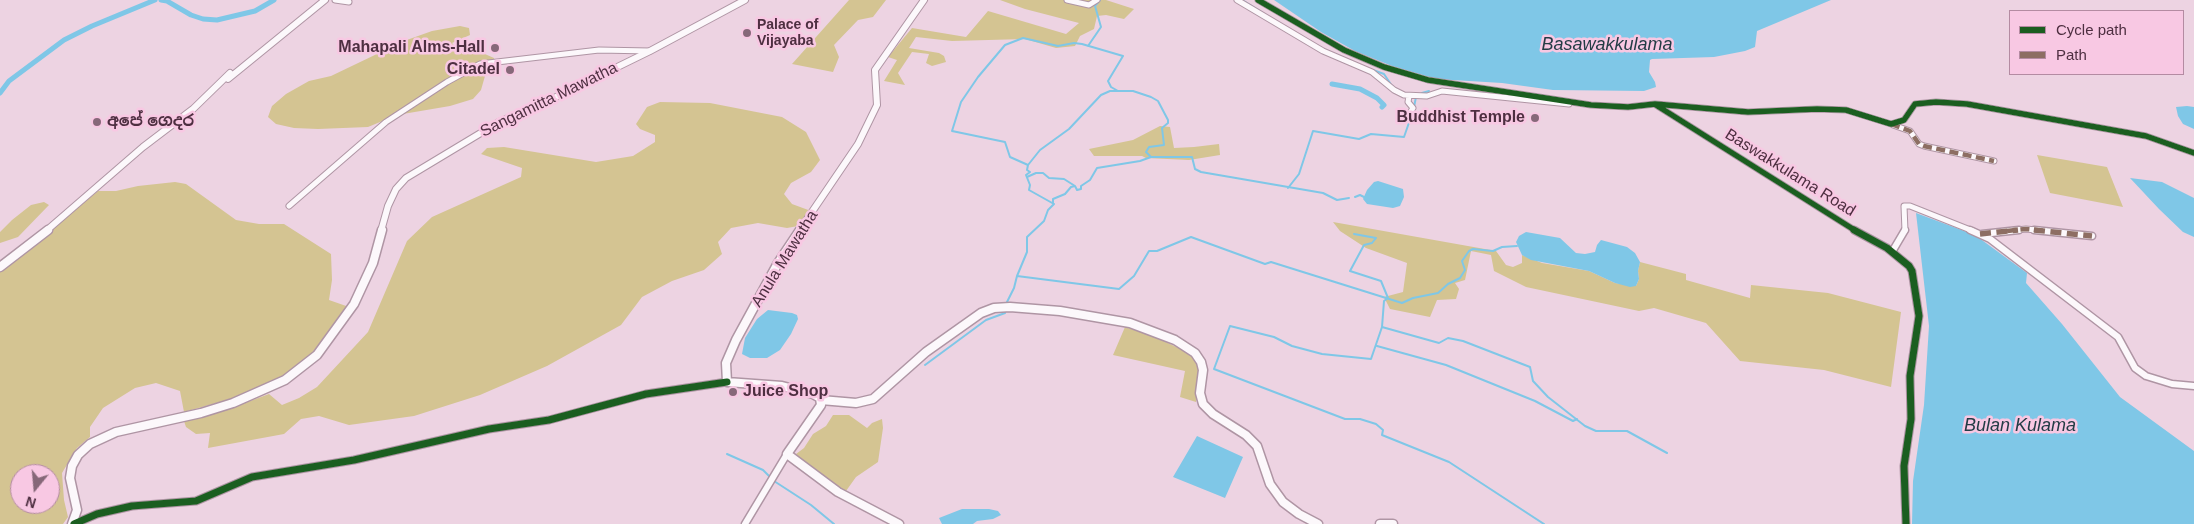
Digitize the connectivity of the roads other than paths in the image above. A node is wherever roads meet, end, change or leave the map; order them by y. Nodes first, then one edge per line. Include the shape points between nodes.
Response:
1 (325, 0) edge
2 (335, 0) edge
3 (745, 0) edge
4 (924, 0) edge
5 (1067, 0) edge
6 (1097, 0) edge
7 (1237, 0) edge
8 (1258, 0) edge
9 (349, 2) dead end
10 (650, 51) junction
11 (1408, 96) junction
12 (1581, 103) junction
13 (1655, 104) junction
14 (1410, 113) dead end
15 (1891, 124) junction
16 (2194, 153) edge
17 (1994, 160) dead end
18 (289, 206) dead end
19 (1980, 234) junction
20 (2092, 236) dead end
21 (1892, 252) junction
22 (0, 267) edge
23 (727, 382) junction
24 (2194, 386) edge
25 (821, 400) junction
26 (787, 454) junction
27 (73, 524) edge
28 (745, 524) edge
29 (899, 524) edge
30 (1318, 524) edge
31 (1380, 524) edge
32 (1393, 524) edge
33 (1906, 524) edge

1 - 22 main road via 228,79 230,73 206,98
2 - 9 street
3 - 10 main road, Sangamitta Mawatha
4 - 23 main road, Anula Mawatha via 875,70 877,106 858,144 778,263 736,340 727,359
5 - 6 street via 1089,5
7 - 11 street via 1323,50 1372,72 1394,90
8 - 12 street via 1344,50 1404,74
10 - 18 street via 599,50 480,64 386,122
10 - 27 main road, Sangamitta Mawatha via 503,120 406,178 388,206 373,264 354,304 316,355 285,380 253,396 201,413 116,432 90,444 72,466 70,478 77,510
11 - 12 street via 1427,96 1442,91
11 - 14 street via 1413,108
12 - 13 street via 1628,107
13 - 15 street via 1737,112 1834,109 1856,112
13 - 21 street, Baswakkulama Road
15 - 16 street via 1904,120 1915,104 1967,104 2146,136
15 - 17 street via 1910,131 1924,146
19 - 20 street via 2026,229
19 - 21 street via 1904,206 1904,232
19 - 24 street via 2118,337 2135,368 2146,376 2172,384
21 - 33 street, Baswakkulama Road via 1912,271 1919,316 1910,376 1911,419 1904,466
23 - 25 main road via 782,386 813,394
23 - 27 street via 646,394 549,420 489,429 354,460 252,477 196,501 132,506 97,514
25 - 26 main road via 821,405
25 - 30 main road via 856,403 873,399 961,326 981,313 1000,307 1082,313 1114,319 1145,328 1188,348 1198,358 1202,366 1200,393 1203,404 1257,446 1277,496 1290,509
26 - 28 street
26 - 29 main road via 838,492
31 - 32 main road

